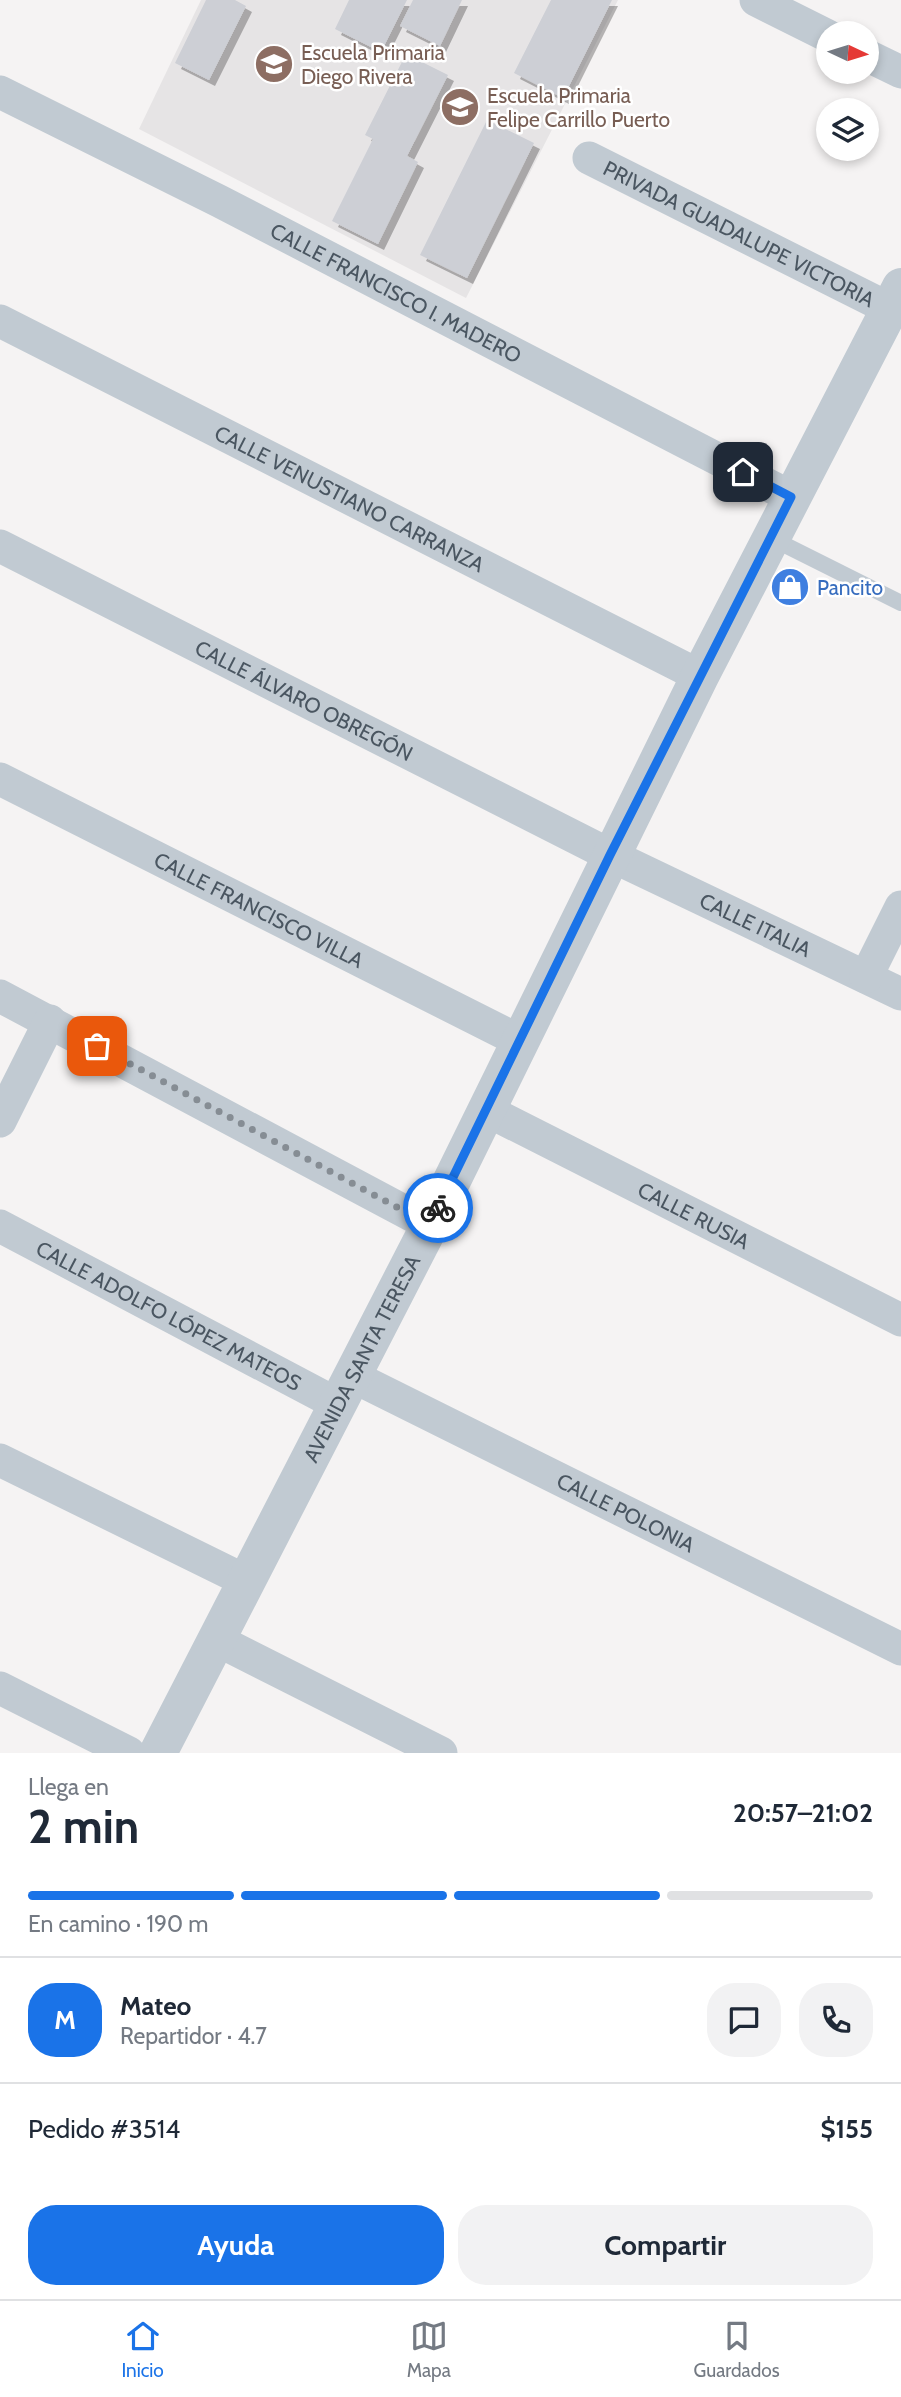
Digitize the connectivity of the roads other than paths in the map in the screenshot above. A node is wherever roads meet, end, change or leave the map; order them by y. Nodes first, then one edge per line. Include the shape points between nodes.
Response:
1 (756, 0) edge
2 (816, 30) edge
3 (879, 61) edge
4 (901, 72) edge
5 (0, 92) edge
6 (589, 158) dead end
7 (895, 298) edge
8 (0, 321) edge
9 (791, 497) junction
10 (771, 538) junction
11 (0, 546) edge
12 (901, 603) edge
13 (700, 676) junction
14 (0, 779) edge
15 (610, 855) junction
16 (901, 906) edge
17 (866, 977) junction
18 (901, 994) edge
19 (0, 996) edge
20 (50, 1021) junction
21 (520, 1041) junction
22 (486, 1110) junction
23 (0, 1121) edge
24 (430, 1225) junction
25 (0, 1226) edge
26 (901, 1320) edge
27 (344, 1390) junction
28 (0, 1460) edge
29 (246, 1581) junction
30 (217, 1640) junction
31 (901, 1649) edge
32 (0, 1688) edge
33 (129, 1753) edge
34 (158, 1753) edge
35 (441, 1753) edge

1 - 2 street
3 - 4 street
5 - 9 street, CALLE FRANCISCO I. MADERO
6 - 7 street, PRIVADA GUADALUPE VICTORIA
7 - 9 street, AVENIDA SANTA TERESA
8 - 13 street, CALLE VENUSTIANO CARRANZA
9 - 10 street, AVENIDA SANTA TERESA
10 - 12 lane
10 - 13 street, AVENIDA SANTA TERESA
11 - 15 street, CALLE ÁLVARO OBREGÓN
13 - 15 street, AVENIDA SANTA TERESA
14 - 21 street, CALLE FRANCISCO VILLA
15 - 17 street, CALLE ITALIA
15 - 21 street, AVENIDA SANTA TERESA
16 - 17 street
17 - 18 street, CALLE ITALIA
19 - 20 street
20 - 23 street
20 - 24 street
21 - 22 street, AVENIDA SANTA TERESA
22 - 24 street, AVENIDA SANTA TERESA
22 - 26 street, CALLE RUSIA
24 - 27 street, AVENIDA SANTA TERESA
25 - 27 street, CALLE ADOLFO LÓPEZ MATEOS
27 - 29 street, AVENIDA SANTA TERESA
27 - 31 street, CALLE POLONIA
28 - 29 street
29 - 30 street, AVENIDA SANTA TERESA
30 - 34 street, AVENIDA SANTA TERESA
30 - 35 street
32 - 33 street

